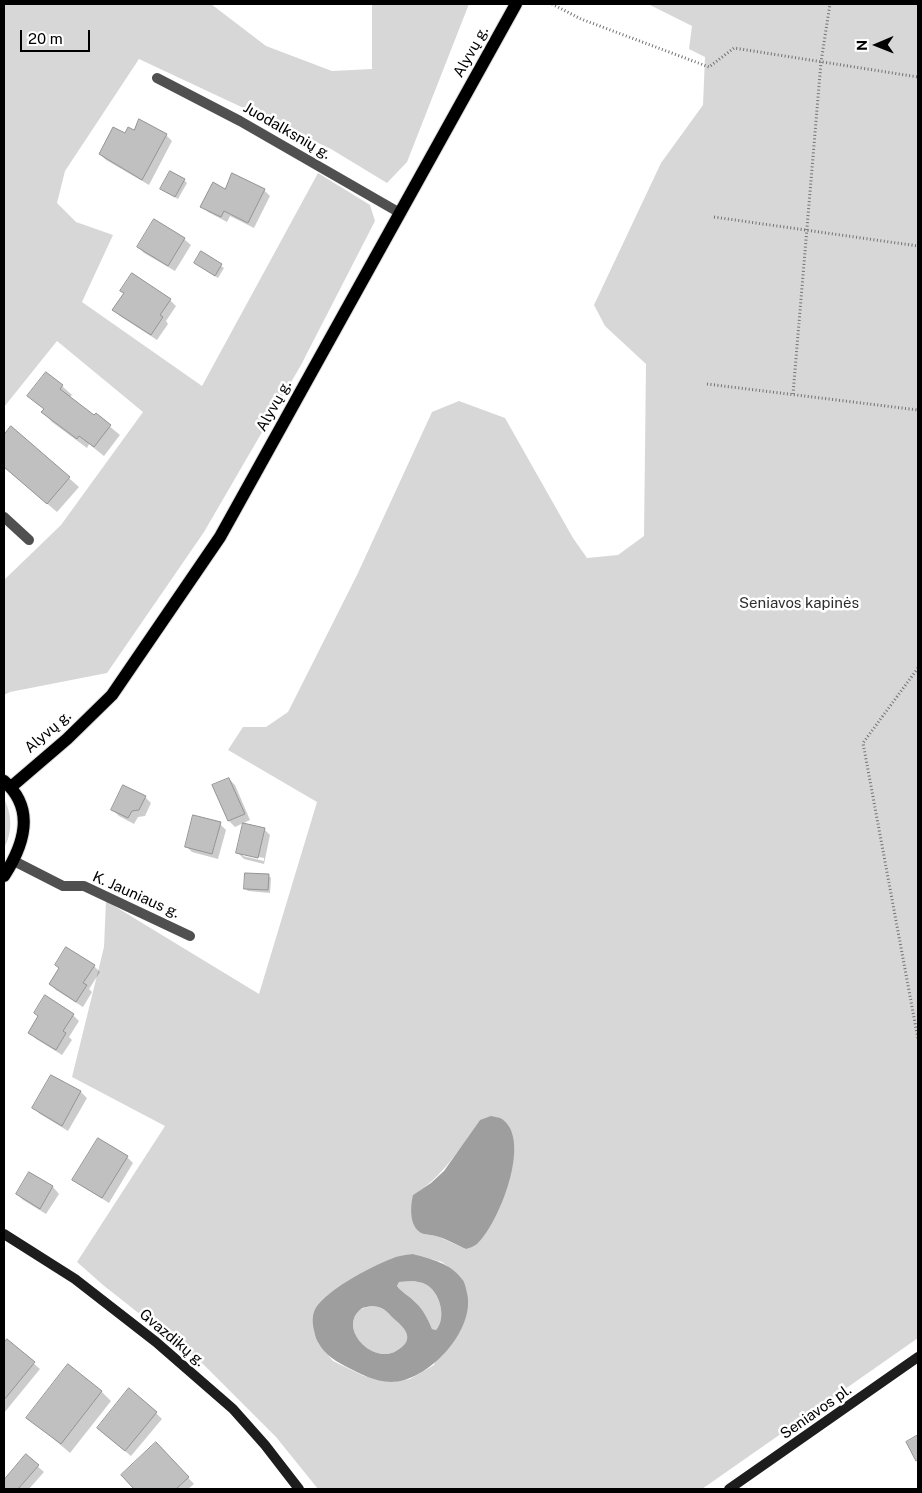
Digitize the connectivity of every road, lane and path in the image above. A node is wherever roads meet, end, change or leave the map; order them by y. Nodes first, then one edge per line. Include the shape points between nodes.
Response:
1 (516, 4) edge
2 (552, 4) edge
3 (830, 4) edge
4 (821, 62) junction
5 (918, 77) edge
6 (157, 78) dead end
7 (400, 213) junction
8 (714, 217) dead end
9 (806, 230) junction
10 (918, 246) edge
11 (707, 384) dead end
12 (793, 394) junction
13 (918, 410) edge
14 (4, 517) edge
15 (29, 540) dead end
16 (918, 668) edge
17 (7, 784) edge
18 (14, 861) junction
19 (4, 876) edge
20 (190, 936) dead end
21 (918, 1039) edge
22 (4, 1234) edge
23 (918, 1357) edge
24 (299, 1489) edge
25 (729, 1489) edge

1 - 7 main road, Alyvų g.
2 - 4 path via 581,19 709,67 734,48
3 - 4 path
4 - 5 path
4 - 9 path
6 - 7 street, Juodalksnių g. via 240,121
7 - 17 main road, Alyvų g. via 220,537 136,662 96,712
8 - 9 path
9 - 10 path
9 - 12 path
11 - 12 path
12 - 13 path
14 - 15 street
16 - 21 path via 863,743
17 - 18 main road via 24,810 24,832
18 - 19 main road
18 - 20 street, K. Jauniaus g. via 62,886 84,886
22 - 24 street, Gvazdikų g. via 75,1279 156,1342 233,1409
23 - 25 street, Seniavos pl.

